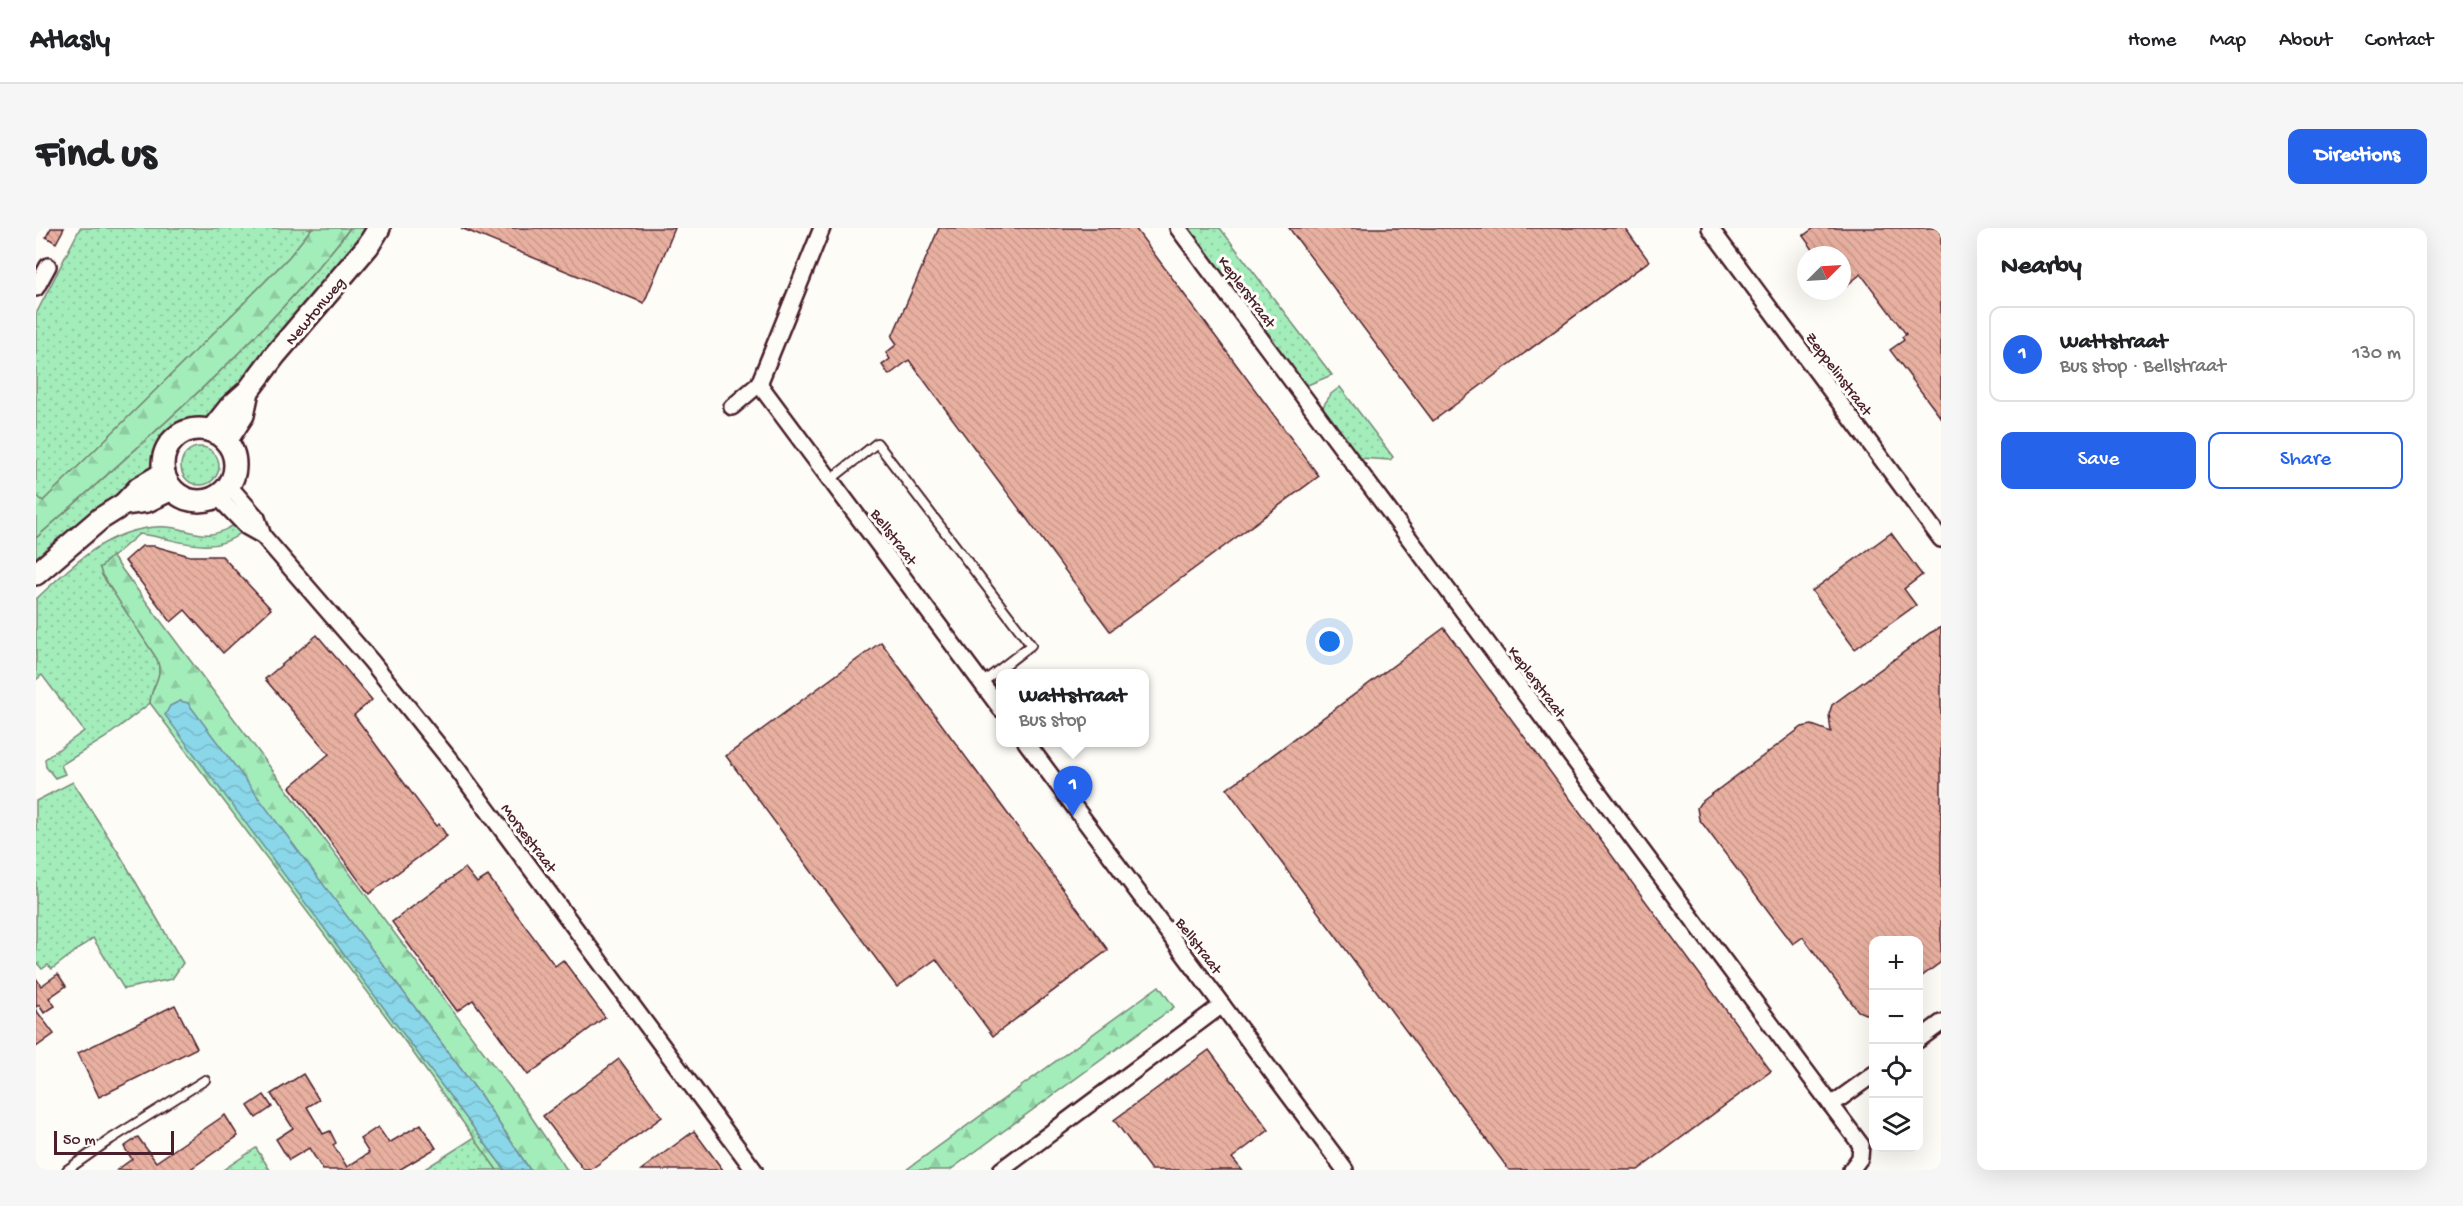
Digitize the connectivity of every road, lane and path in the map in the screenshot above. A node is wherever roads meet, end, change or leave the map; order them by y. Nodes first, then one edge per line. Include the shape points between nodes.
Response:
1 (379, 228) edge
2 (822, 228) edge
3 (1178, 228) edge
4 (1710, 228) edge
5 (48, 266) dead end
6 (36, 288) edge
7 (759, 384) junction
8 (732, 407) dead end
9 (219, 436) junction
10 (830, 480) junction
11 (168, 481) junction
12 (223, 491) junction
13 (1941, 539) edge
14 (36, 574) edge
15 (1000, 669) edge
16 (996, 672) edge
17 (982, 683) junction
18 (996, 702) edge
19 (1030, 747) edge
20 (1222, 1005) junction
21 (1941, 1023) edge
22 (1923, 1036) edge
23 (1869, 1078) edge
24 (205, 1080) dead end
25 (1832, 1105) junction
26 (1855, 1164) edge
27 (67, 1170) edge
28 (754, 1170) edge
29 (1001, 1170) edge
30 (1345, 1170) edge

1 - 9 main road, Newtonweg via 248,392 243,415
2 - 7 street
3 - 25 street, Keplerstraat
4 - 13 street, Zeppelinstraat
5 - 6 street
7 - 8 street
7 - 10 street, Bellstraat
9 - 11 main road via 198,429 175,438 164,460
9 - 12 main road via 233,452 235,463 234,475
10 - 15 lane via 877,443 1030,645
10 - 17 street, Bellstraat
11 - 12 main road via 189,500 208,500
11 - 14 main road via 147,501 124,504 100,519
12 - 28 street, Morsestraat via 247,527 263,536 458,770
16 - 17 lane
17 - 18 street, Bellstraat
19 - 20 street, Bellstraat
20 - 29 street
20 - 30 street, Bellstraat
21 - 22 street
23 - 25 street
24 - 27 lane
25 - 26 street, Keplerstraat via 1861,1145

